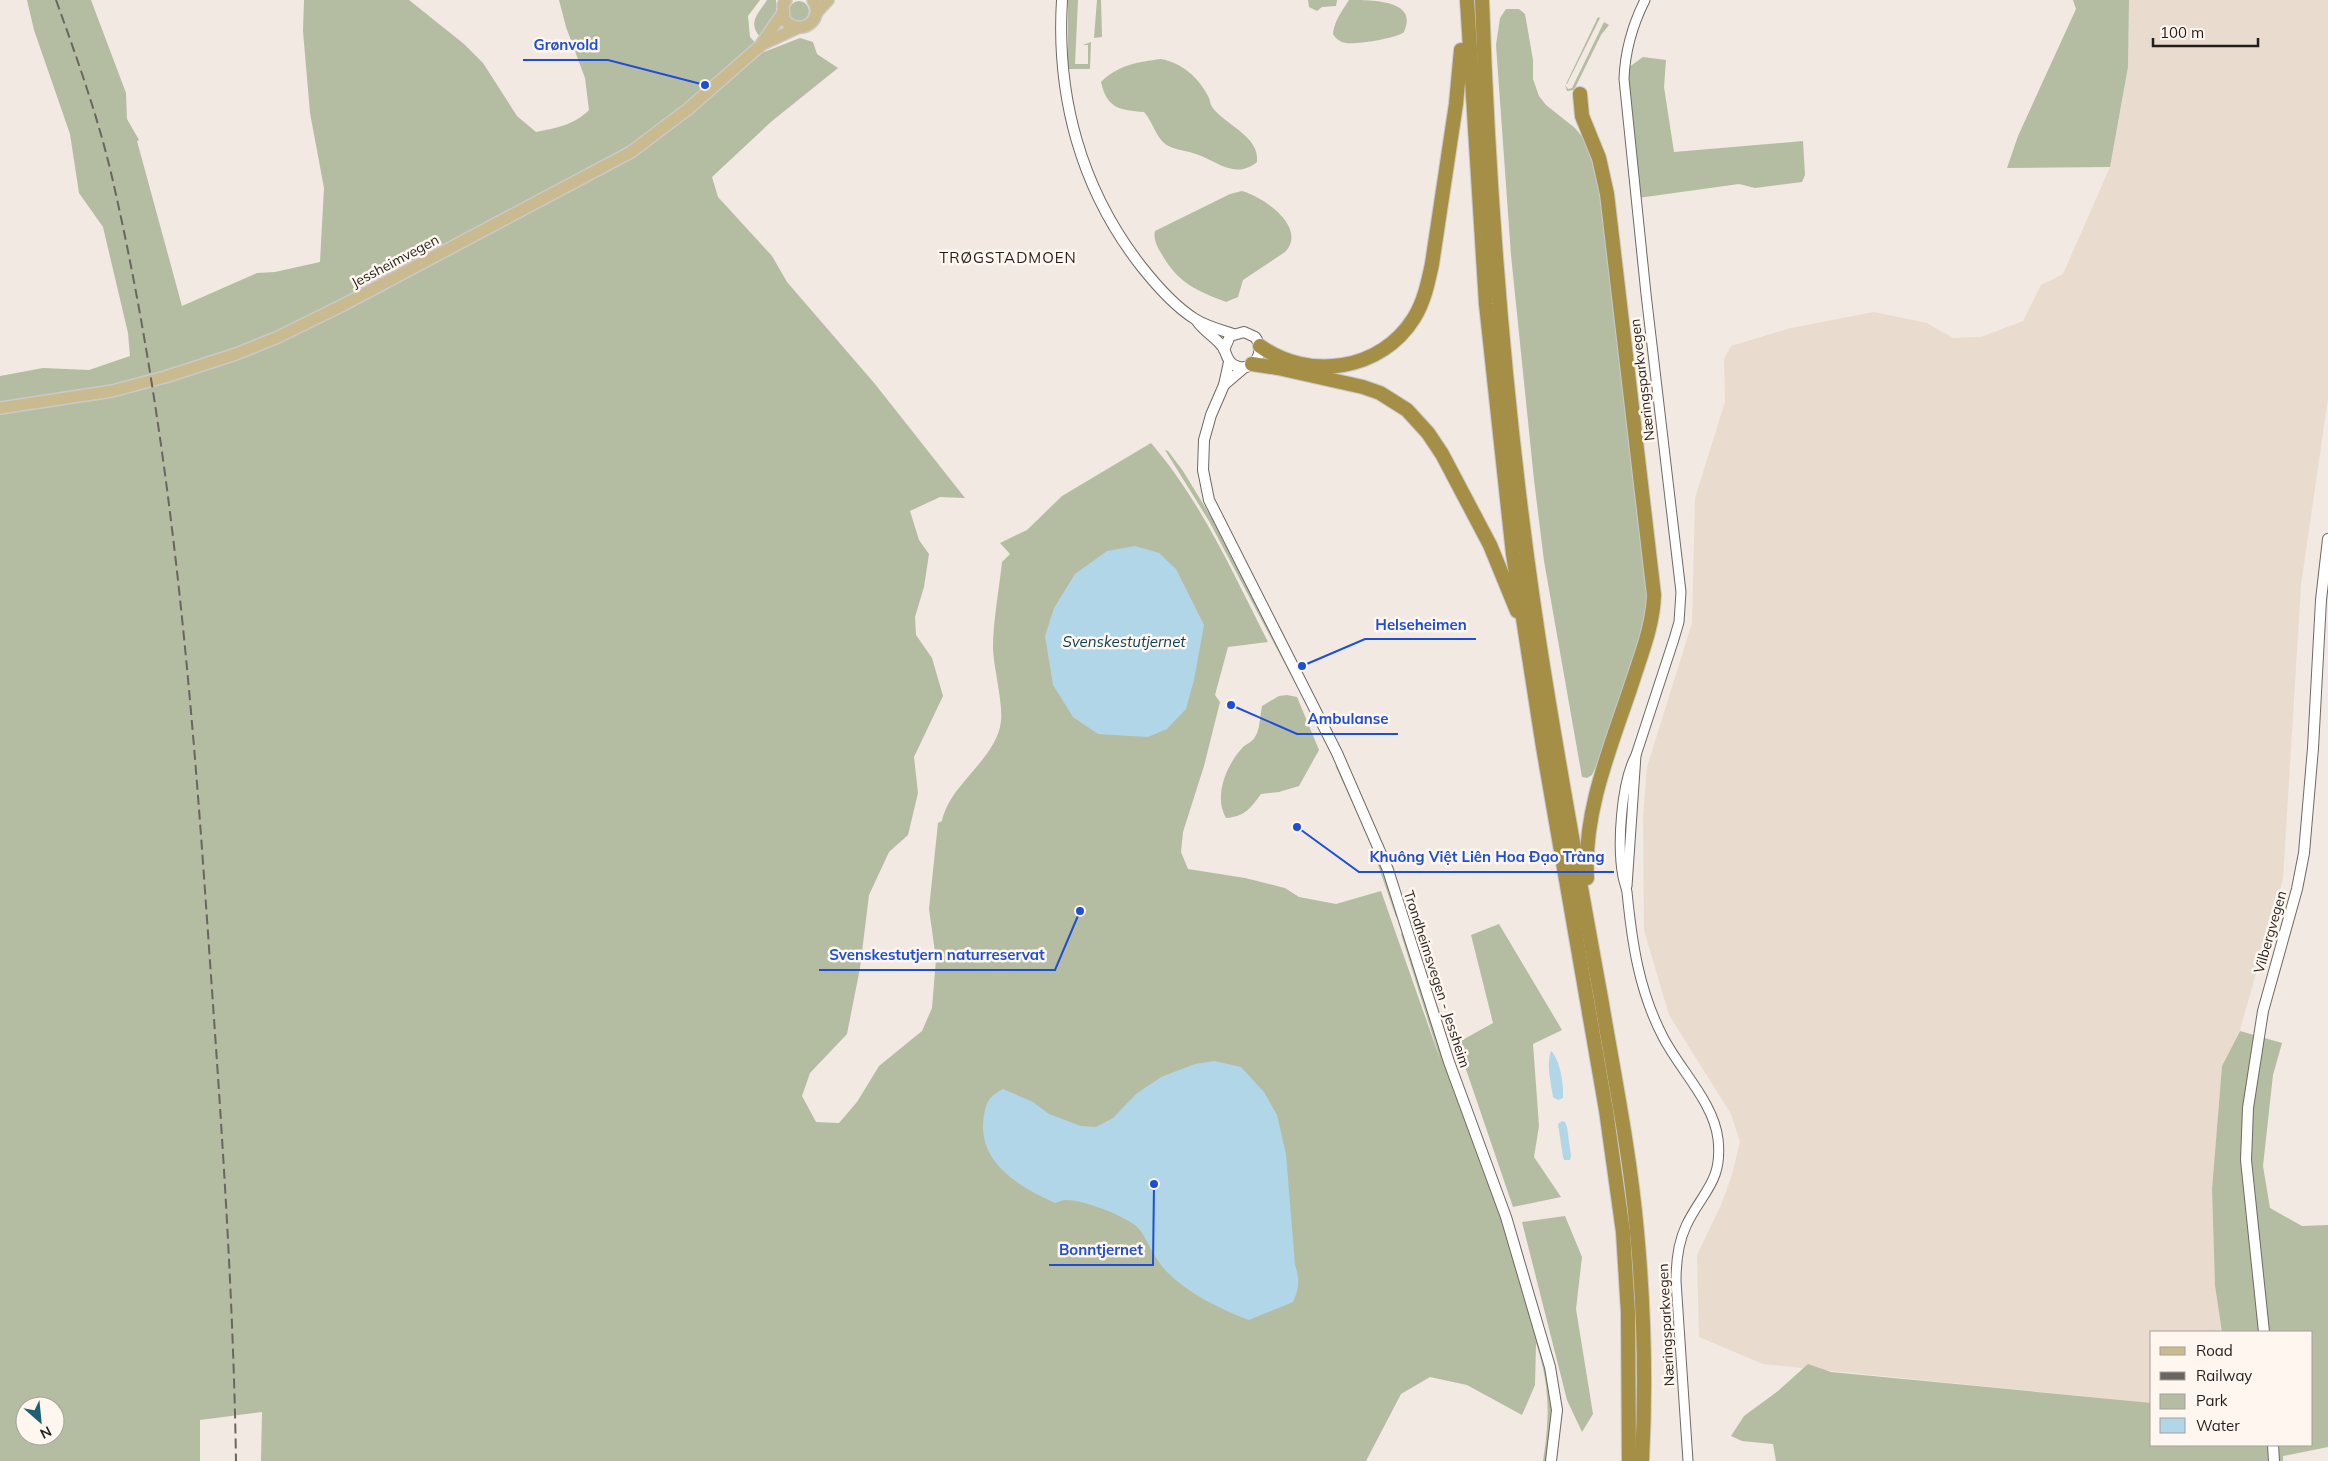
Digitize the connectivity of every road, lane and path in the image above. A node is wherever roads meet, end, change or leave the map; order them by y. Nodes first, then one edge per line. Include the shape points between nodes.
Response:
1 (812, 0) edge
2 (828, 0) edge
3 (1062, 0) edge
4 (1645, 0) edge
5 (1483, 3) edge
6 (783, 5) edge
7 (1467, 6) edge
8 (817, 12) junction
9 (797, 28) junction
10 (760, 46) junction
11 (1580, 94) dead end
12 (1196, 320) junction
13 (1234, 334) junction
14 (1260, 346) junction
15 (1224, 350) junction
16 (1229, 362) junction
17 (1248, 366) junction
18 (1224, 385) junction
19 (0, 408) edge
20 (2328, 539) edge
21 (1524, 623) junction
22 (1589, 929) junction
23 (2264, 1331) edge
24 (2273, 1446) edge
25 (1551, 1461) edge
26 (1629, 1461) edge
27 (1642, 1461) edge
28 (1688, 1461) edge
29 (2274, 1461) edge

1 - 8 main road
2 - 8 main road
3 - 12 main road via 1060,46 1065,94 1073,132 1088,176 1109,219 1133,255 1168,296
4 - 28 street, Næringsparkvegen via 1628,44 1624,79 1681,592 1679,622 1636,755 1629,767 1622,812 1622,862 1633,948 1647,1000 1666,1044 1712,1116 1719,1144 1716,1174 1707,1194 1686,1224 1676,1266
5 - 22 highway via 1500,303 1515,464 1546,682
6 - 9 main road via 787,23
6 - 10 main road, Jessheimvegen
7 - 14 highway via 1432,264 1426,290 1414,318 1384,350 1344,366 1299,365
7 - 21 highway via 1487,314 1503,473
8 - 9 main road, Jessheimvegen via 811,24
9 - 10 main road, Jessheimvegen
10 - 19 main road, Jessheimvegen via 688,109 631,152 278,337 211,363 143,383 78,397
11 - 22 highway via 1582,116 1597,153 1605,185 1654,595 1648,634 1603,771 1588,834
12 - 13 main road
12 - 15 main road
13 - 14 main road via 1250,333
13 - 15 main road via 1226,342
14 - 17 main road via 1259,356
15 - 16 main road
16 - 17 main road
16 - 18 main road, Trondheimsvegen - Jessheim
17 - 18 main road, Trondheimsvegen - Jessheim
17 - 21 highway via 1278,368 1362,387 1386,396 1407,410 1442,454 1490,545 1511,602
18 - 25 main road, Trondheimsvegen - Jessheim via 1211,415 1203,447 1204,479 1209,500 1337,753 1388,870 1449,1062 1506,1217 1550,1368 1556,1410
20 - 23 main road, Vilbergvegen via 2304,853 2297,890 2263,1011 2248,1108 2246,1160
21 - 26 highway via 1606,1110 1623,1232 1628,1312
22 - 27 highway via 1620,1106 1637,1231 1642,1321
24 - 29 main road

